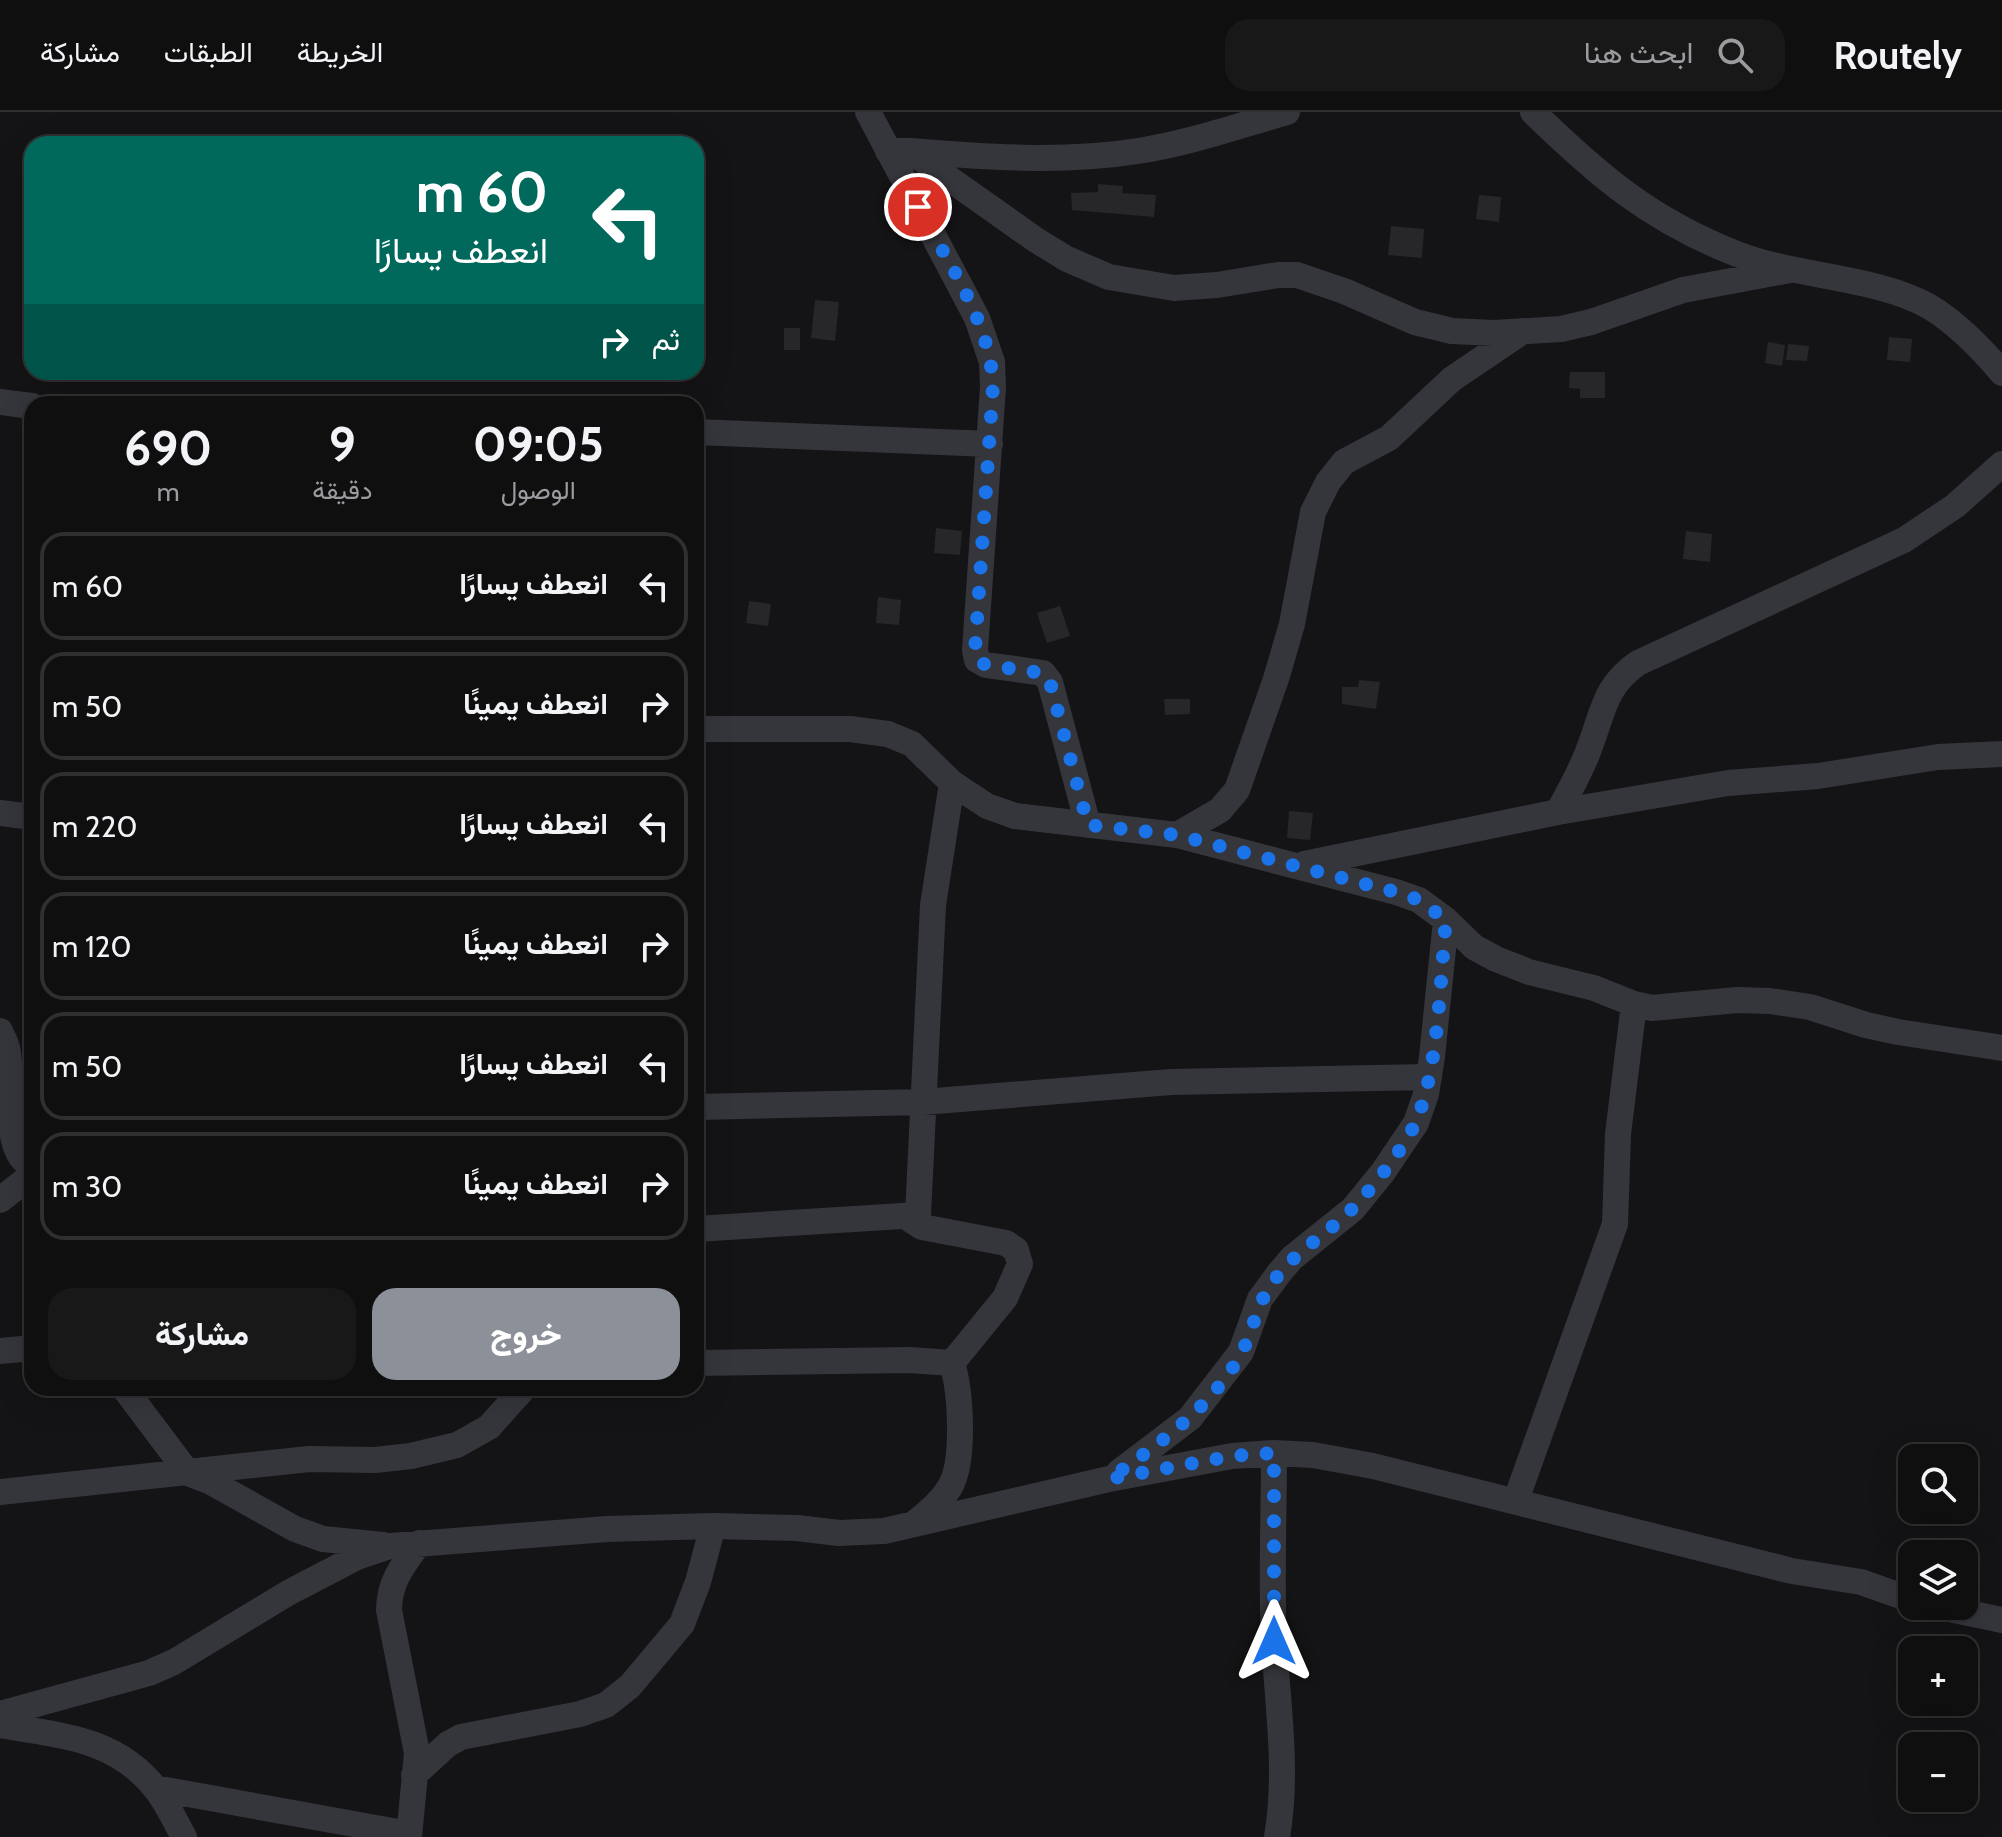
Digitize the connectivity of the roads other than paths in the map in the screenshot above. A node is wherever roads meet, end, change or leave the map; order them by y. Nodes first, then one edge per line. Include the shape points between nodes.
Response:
1 (868, 112) edge
2 (1287, 112) edge
3 (1533, 112) edge
4 (899, 151) junction
5 (1790, 270) junction
6 (1523, 331) junction
7 (2002, 373) edge
8 (0, 402) edge
9 (24, 405) edge
10 (704, 432) edge
11 (990, 444) junction
12 (2002, 464) edge
13 (704, 729) edge
14 (2002, 754) edge
15 (952, 783) junction
16 (1558, 812) junction
17 (0, 813) edge
18 (24, 816) edge
19 (1088, 825) junction
20 (1177, 835) junction
21 (1297, 865) junction
22 (1446, 920) junction
23 (1634, 1004) junction
24 (0, 1031) edge
25 (2002, 1048) edge
26 (1429, 1077) junction
27 (923, 1102) junction
28 (704, 1107) edge
29 (24, 1160) edge
30 (24, 1181) edge
31 (0, 1200) edge
32 (918, 1215) junction
33 (704, 1228) edge
34 (24, 1349) edge
35 (0, 1351) edge
36 (704, 1363) edge
37 (952, 1363) junction
38 (130, 1396) edge
39 (517, 1396) edge
40 (1274, 1453) junction
41 (188, 1473) junction
42 (1109, 1479) junction
43 (0, 1492) edge
44 (1516, 1500) junction
45 (713, 1526) junction
46 (911, 1527) junction
47 (419, 1543) junction
48 (390, 1546) junction
49 (1898, 1595) edge
50 (1978, 1615) edge
51 (2002, 1620) edge
52 (0, 1714) edge
53 (0, 1725) edge
54 (414, 1775) junction
55 (155, 1788) junction
56 (409, 1836) edge
57 (184, 1837) edge
58 (1277, 1837) edge

1 - 4 street
2 - 4 street via 1112,154 1072,158
3 - 5 street via 1625,196 1664,221 1739,255
4 - 6 street via 1067,259 1109,277 1174,288 1297,275 1434,328
4 - 11 street via 987,344 993,387
5 - 6 street via 1683,290 1561,329
5 - 7 street via 1893,292 1928,306 1958,326
6 - 20 street via 1452,379 1389,438 1344,462 1328,482 1313,512 1276,679 1237,790 1220,810
8 - 9 street
10 - 11 street
11 - 19 street via 977,660 1043,673 1050,682
12 - 16 street via 1955,506 1904,540 1621,675
13 - 15 street via 888,734 912,744
14 - 16 street via 1728,783
15 - 19 street via 987,806 1015,816
15 - 27 street via 933,905
16 - 21 street
17 - 18 street
19 - 20 street
20 - 21 street
21 - 22 street via 1419,900
22 - 23 street via 1474,947 1496,959
22 - 26 street
23 - 25 street via 1652,1008 1770,1001 1898,1032
23 - 44 street via 1618,1134 1615,1224
24 - 29 street via 7,1048 13,1140
26 - 27 street via 1171,1082
26 - 42 street via 1416,1123 1383,1172 1353,1209 1280,1272 1260,1299 1241,1352 1226,1376 1190,1418
27 - 28 street
27 - 32 street
30 - 31 street
32 - 33 street
32 - 37 street via 911,1220 922,1227 1006,1243 1016,1250 1020,1264 1005,1298
34 - 35 street
36 - 37 street
37 - 46 street via 959,1396 958,1468 940,1501
38 - 41 street
39 - 41 street via 489,1427 457,1445 411,1456 309,1459
40 - 42 street
40 - 44 street via 1373,1466
40 - 58 street via 1274,1641 1283,1757
41 - 43 street
41 - 48 street via 295,1529 323,1539
42 - 46 street
44 - 49 street
45 - 46 street via 839,1533
45 - 47 street
45 - 54 street via 682,1624 630,1686 606,1705 580,1714 461,1737
47 - 48 street
47 - 54 street via 396,1574 389,1602 413,1724
48 - 52 street via 288,1593 149,1673
50 - 51 street
53 - 55 street via 90,1741 112,1750
54 - 56 street
55 - 56 street
55 - 57 street

